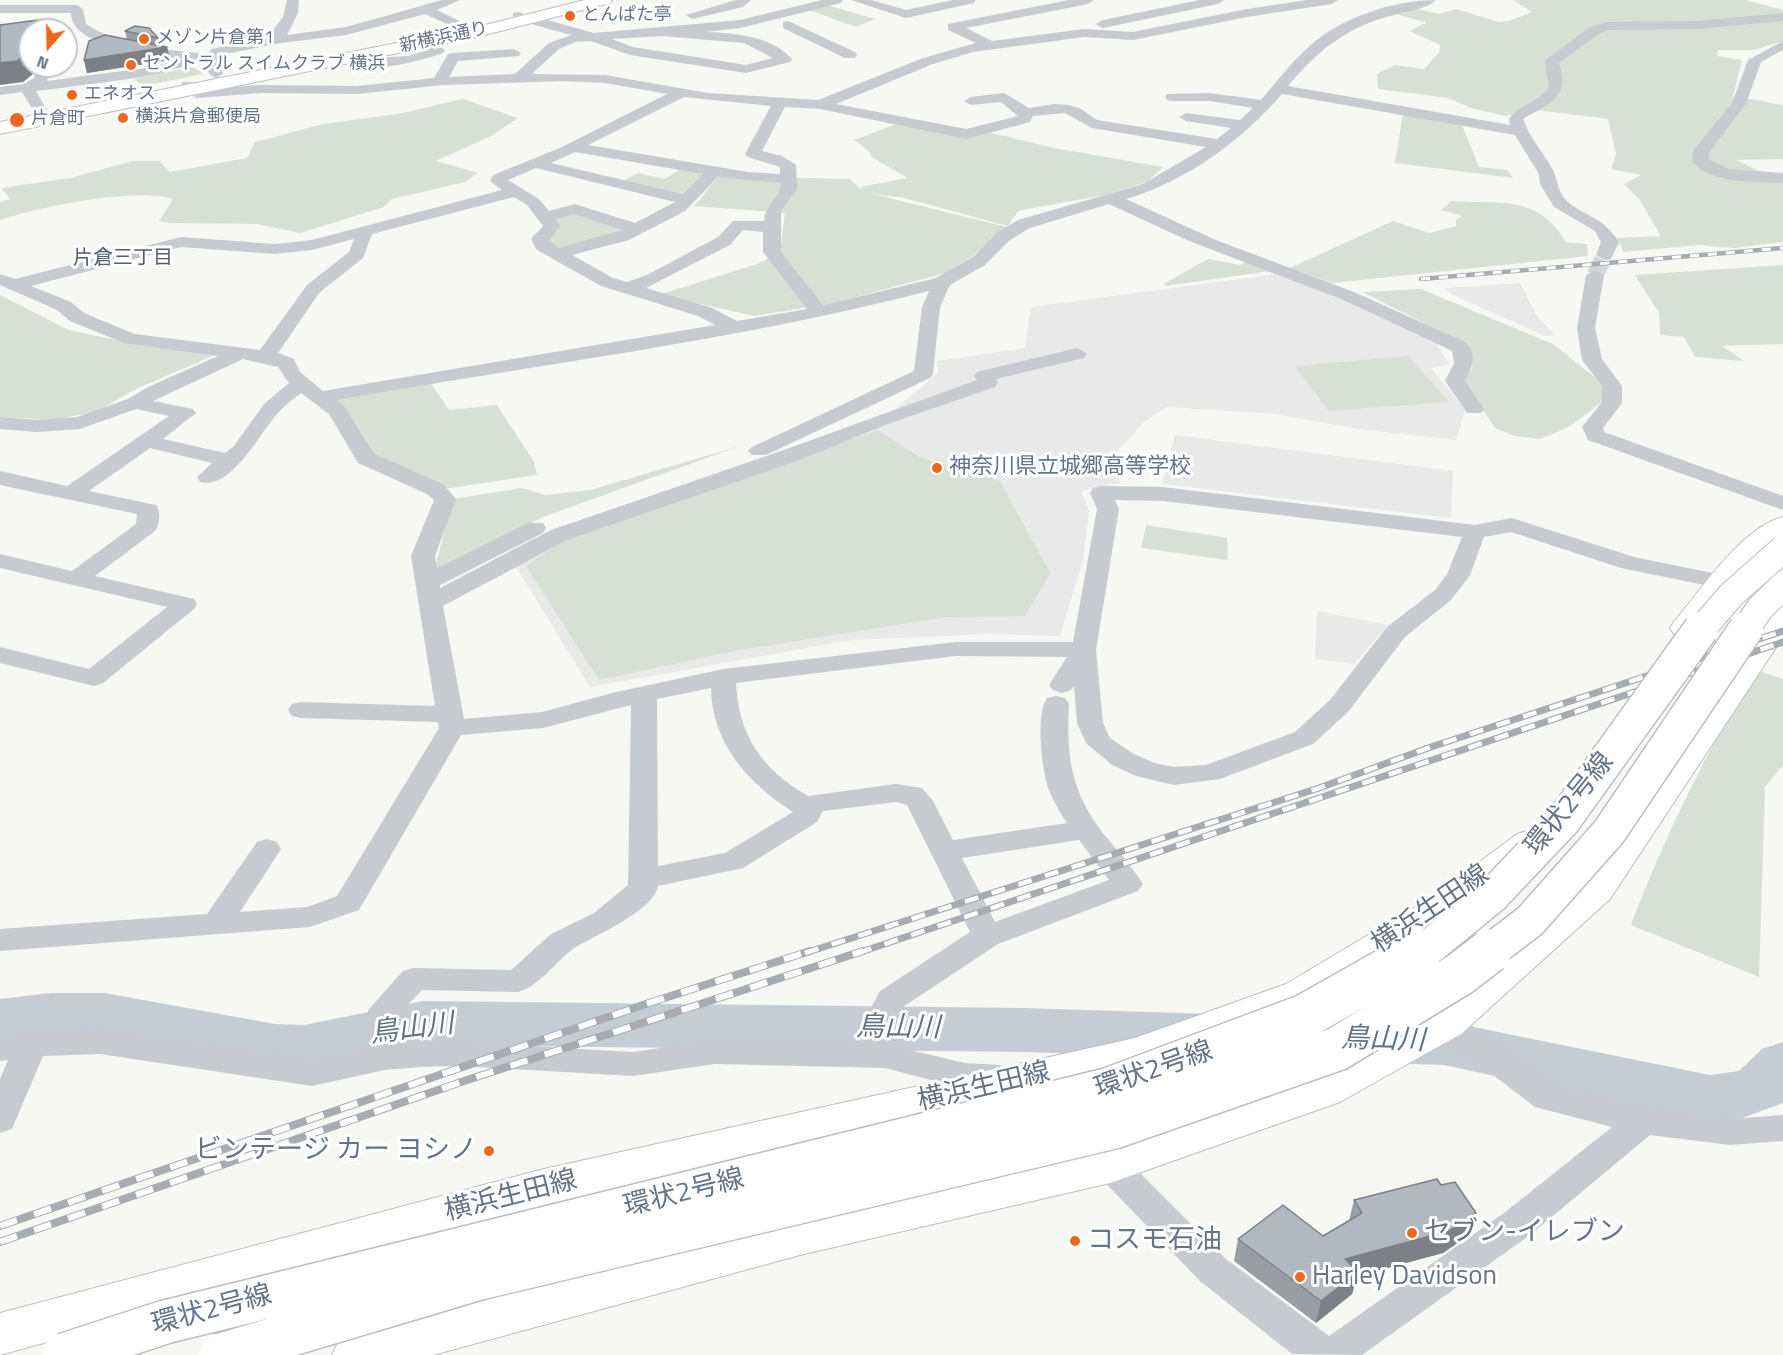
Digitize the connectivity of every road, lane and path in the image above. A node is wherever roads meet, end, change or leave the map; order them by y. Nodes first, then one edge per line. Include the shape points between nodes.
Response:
1 (293, 0) edge
2 (454, 0) edge
3 (585, 0) edge
4 (604, 0) edge
5 (745, 0) edge
6 (837, 0) edge
7 (857, 0) edge
8 (970, 0) edge
9 (1017, 0) edge
10 (1088, 0) edge
11 (1218, 0) edge
12 (1298, 0) edge
13 (1430, 0) edge
14 (1325, 2) edge
15 (82, 5) edge
16 (1047, 8) junction
17 (0, 9) edge
18 (426, 10) junction
19 (1392, 12) junction
20 (682, 15) dead end
21 (1783, 17) edge
22 (760, 18) junction
23 (526, 19) junction
24 (586, 19) dead end
25 (813, 20) dead end
26 (1092, 20) junction
27 (786, 25) junction
28 (470, 28) junction
29 (662, 32) junction
30 (1084, 33) junction
31 (591, 36) junction
32 (732, 38) junction
33 (281, 39) junction
34 (1783, 45) edge
35 (991, 46) junction
36 (438, 50) dead end
37 (514, 53) dead end
38 (850, 55) dead end
39 (194, 57) junction
40 (212, 58) junction
41 (346, 60) junction
42 (521, 76) junction
43 (41, 78) edge
44 (220, 81) junction
45 (439, 82) junction
46 (1229, 85) dead end
47 (190, 87) junction
48 (27, 88) junction
49 (0, 91) edge
50 (684, 92) junction
51 (1272, 96) junction
52 (1172, 98) dead end
53 (971, 101) dead end
54 (780, 103) junction
55 (820, 105) junction
56 (1026, 113) junction
57 (42, 114) junction
58 (0, 122) edge
59 (1244, 124) junction
60 (0, 128) edge
61 (1520, 131) junction
62 (1164, 135) junction
63 (647, 143) dead end
64 (1219, 144) junction
65 (573, 147) junction
66 (753, 154) junction
67 (628, 156) junction
68 (734, 158) dead end
69 (533, 163) junction
70 (715, 171) junction
71 (1783, 178) edge
72 (788, 179) junction
73 (515, 192) junction
74 (1110, 198) junction
75 (686, 200) junction
76 (545, 217) junction
77 (772, 227) junction
78 (637, 229) junction
79 (365, 231) junction
80 (557, 254) junction
81 (1605, 255) tunnel mouth
82 (1595, 275) tunnel mouth
83 (8, 282) edge
84 (942, 282) junction
85 (628, 288) junction
86 (819, 312) junction
87 (735, 327) junction
88 (1077, 354) dead end
89 (237, 355) junction
90 (265, 357) junction
91 (301, 383) junction
92 (322, 397) junction
93 (135, 403) junction
94 (1473, 409) dead end
95 (0, 423) edge
96 (146, 441) junction
97 (229, 460) junction
98 (208, 477) dead end
99 (0, 478) edge
100 (70, 494) junction
101 (1783, 503) edge
102 (1783, 525) edge
103 (1475, 532) junction
104 (1783, 549) edge
105 (0, 561) edge
106 (76, 579) junction
107 (1724, 582) junction
108 (1783, 586) edge
109 (430, 593) junction
110 (1783, 614) edge
111 (1084, 650) junction
112 (4, 660) edge
113 (723, 677) junction
114 (644, 695) junction
115 (302, 710) dead end
116 (451, 721) junction
117 (807, 808) junction
118 (1086, 830) junction
119 (267, 849) dead end
120 (945, 851) junction
121 (643, 879) junction
122 (216, 924) junction
123 (987, 936) junction
124 (0, 940) edge
125 (1363, 955) junction
126 (1447, 1024) junction
127 (16, 1047) edge
128 (885, 1056) junction
129 (385, 1058) junction
130 (1026, 1080) junction
131 (0, 1120) edge
132 (1644, 1121) junction
133 (1783, 1128) edge
134 (1110, 1166) junction
135 (0, 1334) edge
136 (1318, 1352) edge
137 (64, 1355) edge
138 (220, 1355) edge
139 (356, 1355) edge

1 - 33 street via 288,23 280,30
2 - 18 street
3 - 23 main road, 新横浜通り
4 - 23 main road, 新横浜通り
5 - 20 street via 721,9
6 - 22 street
7 - 8 street via 906,14
9 - 16 street
10 - 16 street
11 - 26 street
12 - 14 street
13 - 19 street
14 - 19 street
14 - 30 street via 1133,36
15 - 17 street
15 - 39 street via 77,21 113,43
16 - 26 street
16 - 35 street via 953,27
18 - 28 street
18 - 33 street via 306,39
19 - 51 street via 1352,25 1323,42
21 - 61 street via 1698,25 1616,25 1595,30 1552,62 1556,88 1518,116
22 - 27 street
22 - 29 street via 740,24
23 - 24 street
23 - 28 main road, 新横浜通り
23 - 31 street
23 - 41 main road, 新横浜通り
25 - 27 street
26 - 30 street
27 - 32 street
27 - 38 street
28 - 44 main road, 新横浜通り
29 - 31 street
29 - 32 street via 683,37
30 - 35 street
31 - 32 street via 630,51 746,69 784,59 755,42
31 - 42 street via 554,46
33 - 40 street via 216,52
34 - 71 street via 1755,60 1739,104 1713,135 1700,161 1723,172
35 - 55 street via 928,61
36 - 41 street via 411,60
37 - 45 street via 453,57
39 - 40 street
39 - 48 street via 162,70
40 - 44 street
41 - 44 main road, 新横浜通り
42 - 45 street
42 - 50 street via 605,79
43 - 48 street
44 - 47 main road, 新横浜通り
45 - 47 street via 357,90 261,89 197,94
46 - 51 street
47 - 57 main road, 新横浜通り
47 - 60 main road, 新横浜通り
48 - 49 street
48 - 57 street
50 - 54 street via 708,98
50 - 65 street
51 - 52 street
51 - 59 street
51 - 61 street
53 - 56 street via 1004,97
54 - 55 street
54 - 66 street
55 - 56 street via 966,134 1025,119
56 - 62 street via 1067,108 1078,111 1092,124
57 - 58 main road, 新横浜通り
59 - 62 street via 1190,113
59 - 64 street
61 - 81 street via 1547,174 1548,184 1560,204 1601,228 1610,242
62 - 64 street
63 - 67 street
64 - 74 street via 1149,187
65 - 67 street
65 - 69 street
66 - 68 street via 745,159
66 - 72 street via 788,165
67 - 70 street
69 - 73 street via 499,178
69 - 75 street
70 - 72 street
70 - 75 street
72 - 77 street via 789,189 773,211
73 - 76 street via 533,202
73 - 79 street
74 - 84 street via 1024,224 1004,236 979,261
74 - 94 street via 1221,248 1376,306 1450,341 1461,349 1464,363 1455,381
75 - 78 street
76 - 78 street via 575,209
76 - 80 street via 552,226 540,243
77 - 85 street via 739,225 724,241
77 - 86 street via 772,252
78 - 80 street
79 - 83 street via 312,245 275,249 181,242
79 - 90 street via 357,254 313,289
80 - 85 street via 607,282
82 - 101 street via 1587,328 1592,360 1612,386 1612,403 1592,427 1594,436
83 - 89 street via 131,339
84 - 86 street
84 - 109 street via 931,307 923,374 751,455 547,522
85 - 87 street via 705,312
86 - 87 street
87 - 92 street
88 - 109 street via 984,376 988,383 559,535
89 - 90 street
89 - 93 street
90 - 91 street via 287,363 291,374
91 - 92 street
91 - 97 street via 271,408 241,450
92 - 109 street via 337,410 366,458 435,489 445,499 423,556
93 - 95 street via 80,423
93 - 96 street via 186,413
96 - 97 street
96 - 100 street
97 - 98 street
99 - 100 street
100 - 106 street via 148,510 147,526
102 - 107 main road, 横浜生田線 via 1754,546
103 - 107 street via 1512,525 1629,563
103 - 111 street via 1163,494 1101,493 1108,509
103 - 111 street via 1458,575 1443,595 1396,632 1339,706 1304,738 1210,773 1174,776 1146,770 1099,742 1090,723
104 - 137 main road, 環状2号線, bridge via 1731,596 1692,640 1563,821 1492,896 1432,945 1305,1016 1110,1089 165,1322
105 - 106 street
106 - 112 street via 185,604 94,678
107 - 125 main road, 横浜生田線 via 1686,627 1596,769 1547,829 1448,904
108 - 138 main road, 環状2号線, bridge via 1760,608 1609,832 1530,921 1460,974 1337,1049 1114,1127 480,1278
109 - 116 street
110 - 126 main road via 1597,890
111 - 113 street via 956,649
111 - 118 street via 1059,694 1054,736 1062,789
113 - 114 street
113 - 117 street via 726,715 734,739 753,765 789,798
114 - 116 street via 543,720
114 - 121 street
115 - 116 street
116 - 122 street via 348,903 310,917
117 - 120 street via 817,803 912,794
117 - 121 street via 807,816 732,861
118 - 120 street
118 - 123 street via 1128,884
119 - 122 street
120 - 123 street
121 - 129 street via 643,889 612,914 562,942 519,981 414,979 384,1010
122 - 124 street
123 - 128 street via 891,999 884,1013
125 - 126 street
125 - 130 main road, 横浜生田線 via 1300,994 1140,1052
126 - 132 street via 1547,1098
126 - 134 main road via 1325,1091
127 - 129 street via 100,1042 312,1073
127 - 131 street
128 - 129 street via 715,1052 633,1064 459,1054
128 - 130 street via 965,1076
130 - 134 street
130 - 135 main road, 横浜生田線 via 544,1187
132 - 133 street via 1730,1132
132 - 136 street via 1517,1224
134 - 136 street via 1213,1270
134 - 139 main road via 800,1236

